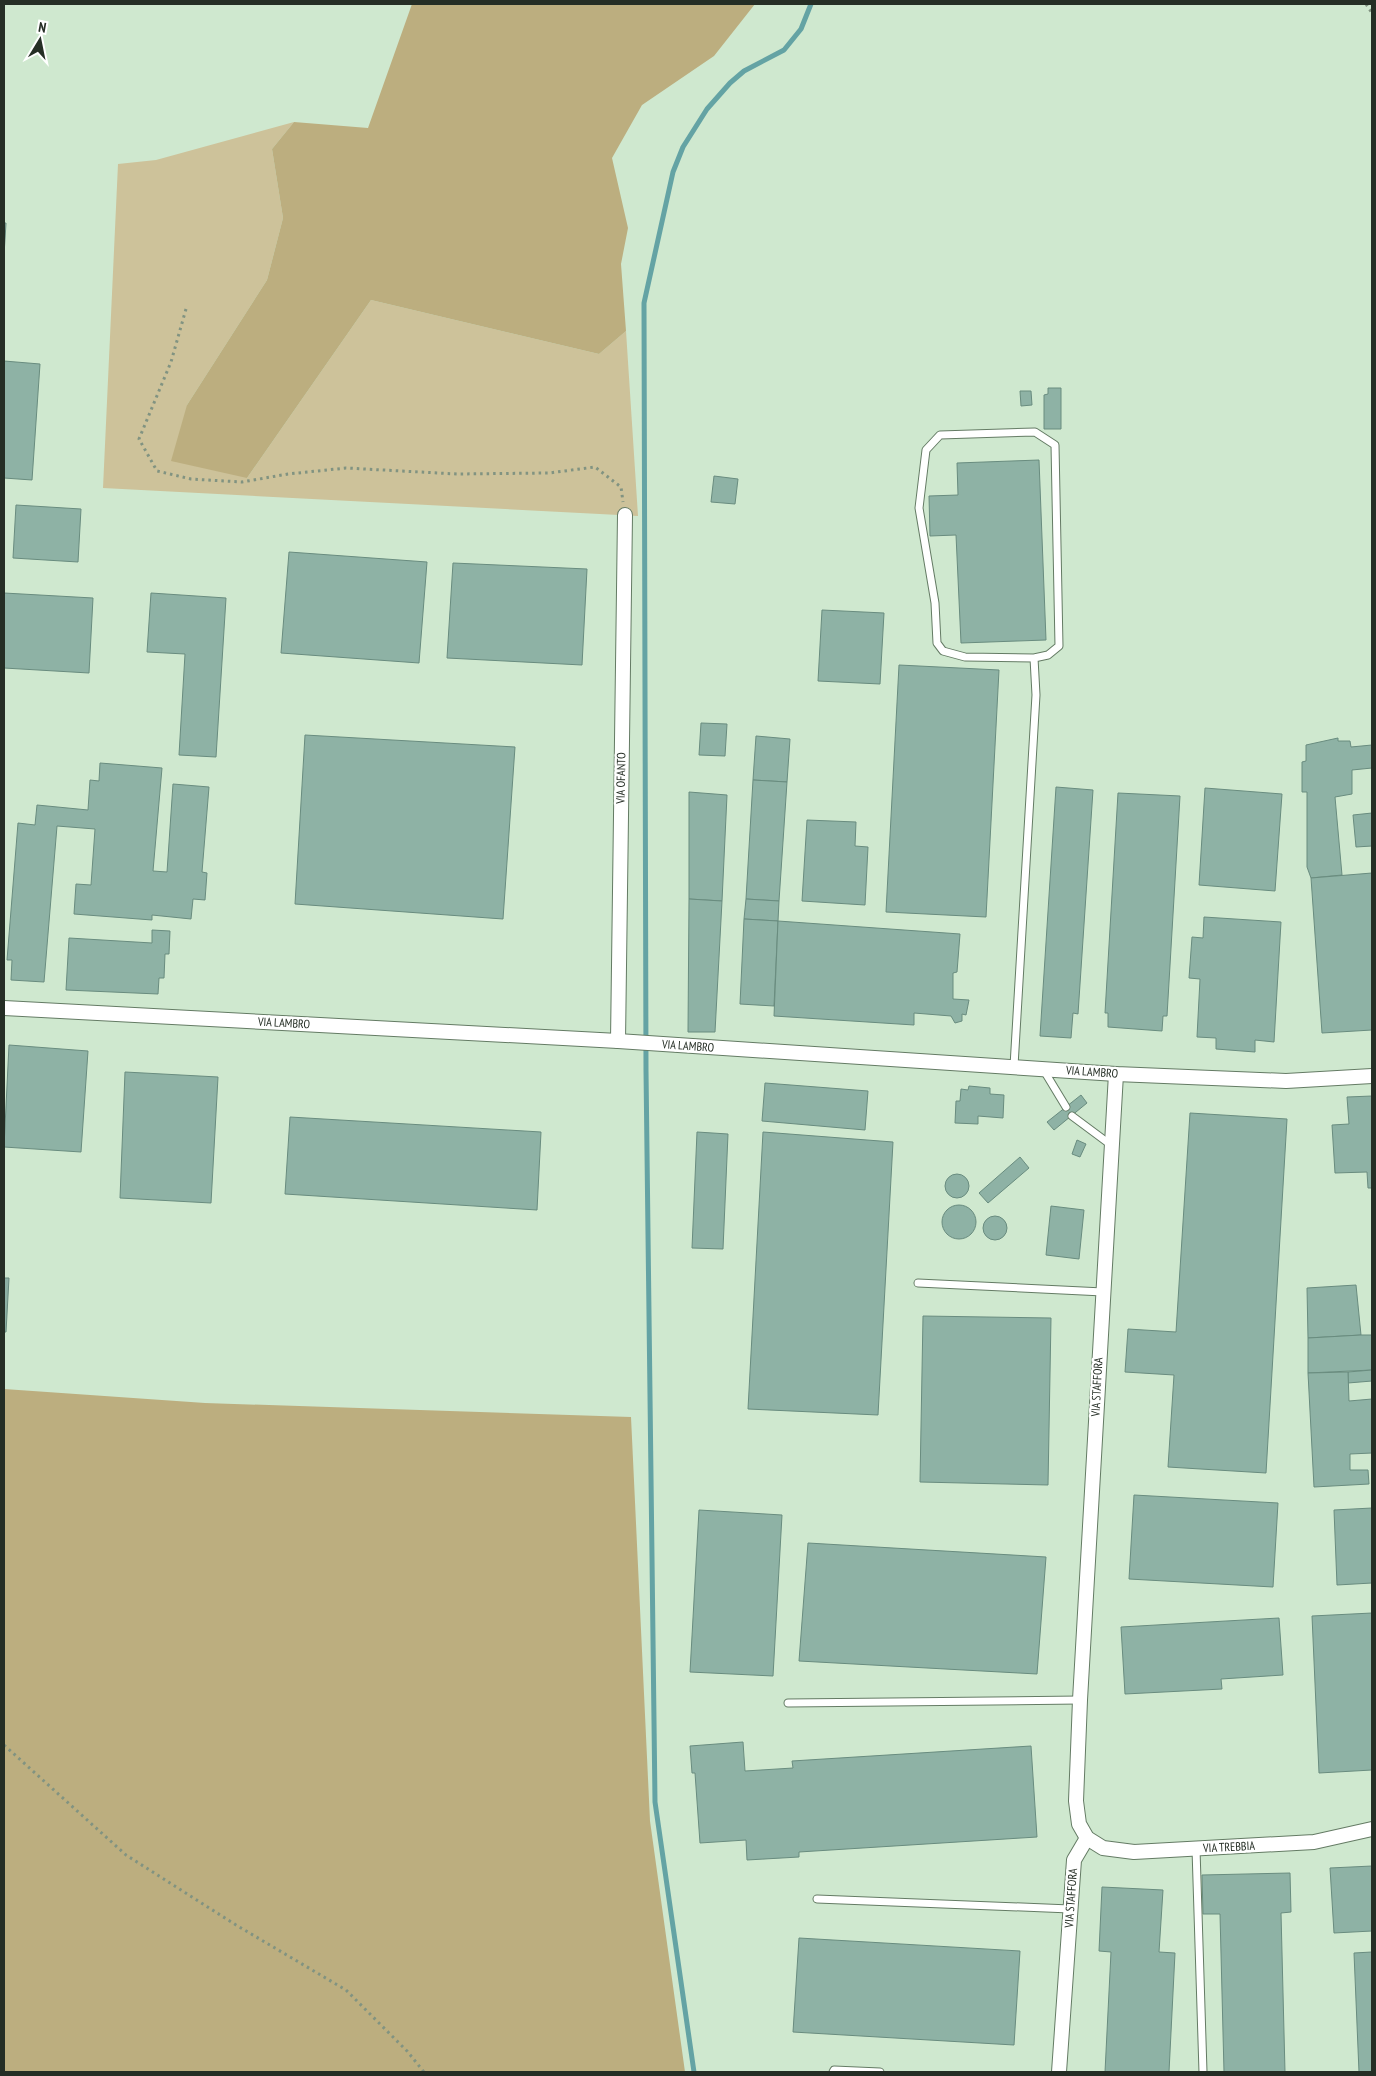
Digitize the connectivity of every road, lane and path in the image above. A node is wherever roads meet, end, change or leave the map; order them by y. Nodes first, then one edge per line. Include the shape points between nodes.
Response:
1 (1366, 4) edge
2 (1372, 13) edge
3 (186, 309) dead end
4 (625, 515) joint
5 (1034, 658) junction
6 (4, 1008) edge
7 (623, 1042) junction
8 (1014, 1066) junction
9 (1043, 1069) junction
10 (1116, 1074) junction
11 (1372, 1076) edge
12 (1066, 1107) dead end
13 (1072, 1116) dead end
14 (1112, 1146) junction
15 (918, 1283) dead end
16 (1103, 1292) junction
17 (1080, 1700) junction
18 (788, 1703) dead end
19 (4, 1745) edge
20 (1372, 1829) edge
21 (1087, 1838) junction
22 (1196, 1849) junction
23 (817, 1899) dead end
24 (1070, 1909) junction
25 (424, 2072) edge
26 (833, 2072) edge
27 (880, 2072) edge
28 (1059, 2072) edge
29 (1203, 2072) edge

1 - 2 path
3 - 4 path via 171,362 139,439 157,471 191,479 242,482 346,468 457,474 550,473 595,467 621,487
4 - 7 street, VIA OFANTO
5 - 5 lane via 1048,655 1059,646 1055,445 1035,432 940,435 926,450 919,508 935,603 937,643 943,651 965,657
5 - 8 lane via 1036,695
6 - 7 street, VIA LAMBRO
7 - 8 street, VIA LAMBRO
8 - 9 street, VIA LAMBRO
9 - 10 street, VIA LAMBRO
9 - 12 lane
10 - 11 street, VIA LAMBRO via 1286,1081
10 - 14 street, VIA STAFFORA
13 - 14 lane
14 - 16 street, VIA STAFFORA
15 - 16 lane
16 - 17 street, VIA STAFFORA
17 - 18 lane
17 - 21 street, VIA STAFFORA via 1076,1801 1079,1824
19 - 25 path via 126,1855 346,1990
20 - 22 street, VIA TREBBIA via 1314,1842
21 - 22 street, VIA TREBBIA via 1103,1848 1134,1852
21 - 24 street, VIA STAFFORA via 1074,1860
22 - 29 lane
23 - 24 lane
24 - 28 street, VIA STAFFORA
26 - 27 lane

